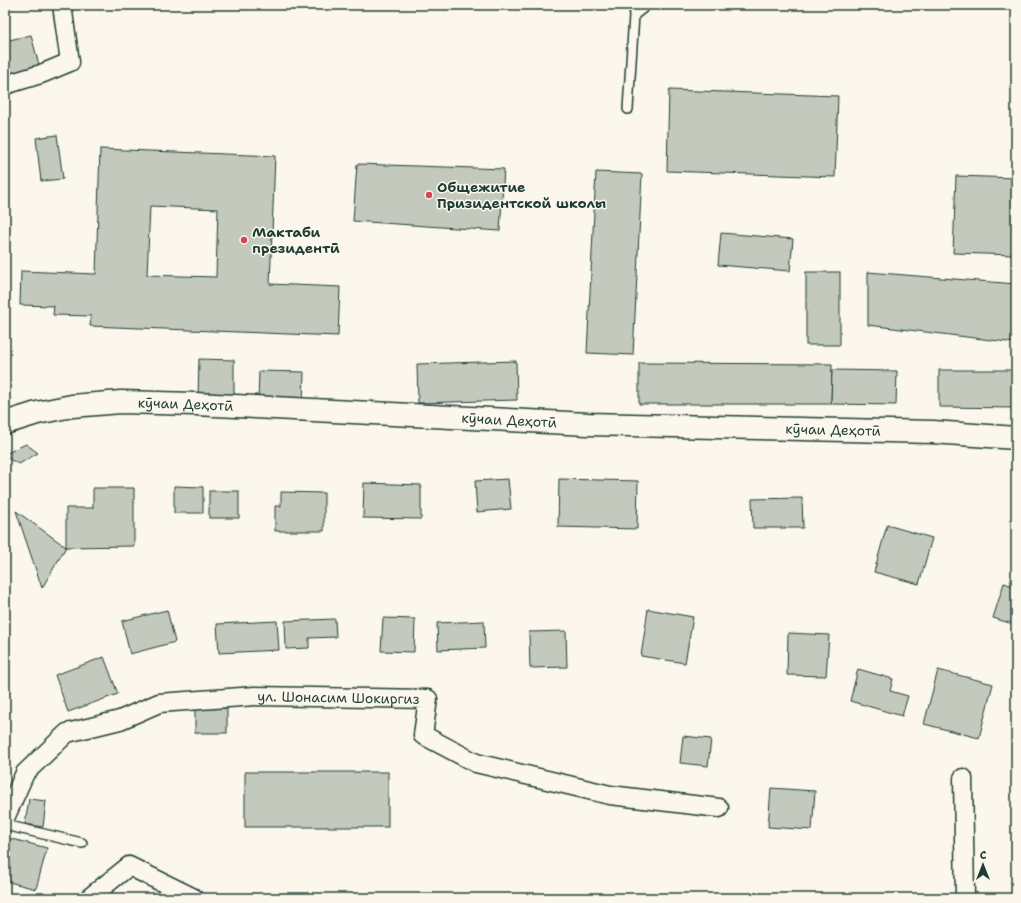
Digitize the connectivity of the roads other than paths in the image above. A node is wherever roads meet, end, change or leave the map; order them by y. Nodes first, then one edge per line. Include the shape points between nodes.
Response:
1 (62, 5) edge
2 (647, 5) edge
3 (5, 85) edge
4 (628, 109) dead end
5 (5, 423) edge
6 (1016, 438) edge
7 (963, 778) dead end
8 (719, 808) dead end
9 (5, 818) edge
10 (5, 825) edge
11 (82, 842) dead end
12 (89, 898) edge
13 (194, 898) edge
14 (965, 898) edge

1 - 3 street via 70,62
2 - 4 lane via 634,15
5 - 6 main road, кӯчаи Деҳотӣ via 72,406 121,402 588,424 933,432
7 - 14 street
8 - 9 street, ул. Шонасим Шокиргиз via 610,795 476,763 423,735 428,699 255,696 159,703 120,720 67,733 24,773
10 - 11 lane
12 - 13 street via 129,866

